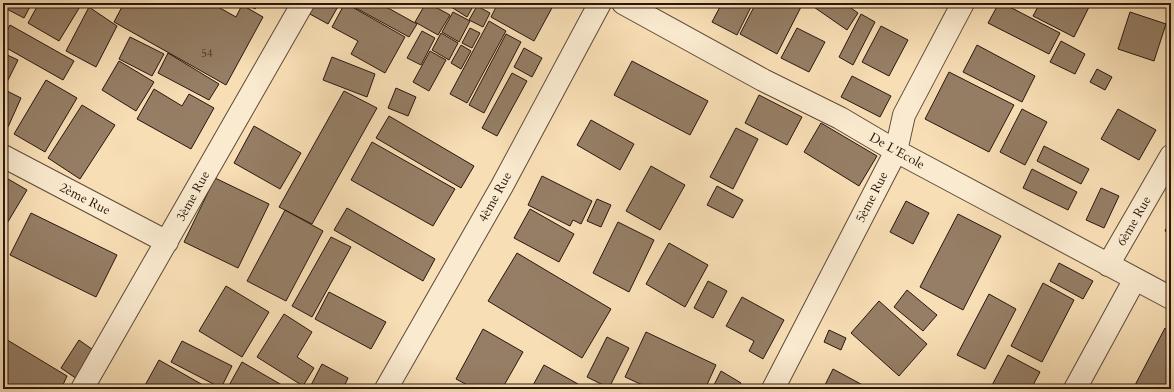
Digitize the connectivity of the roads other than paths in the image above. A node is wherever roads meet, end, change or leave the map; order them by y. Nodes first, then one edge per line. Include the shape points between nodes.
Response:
1 (303, 3) edge
2 (600, 3) edge
3 (623, 3) edge
4 (963, 3) edge
5 (654, 10) edge
6 (896, 151) junction
7 (3, 156) edge
8 (1171, 156) edge
9 (167, 242) junction
10 (1108, 264) junction
11 (1135, 279) junction
12 (1171, 298) edge
13 (82, 389) edge
14 (386, 389) edge
15 (773, 389) edge
16 (1075, 389) edge

1 - 9 street, 3ème Rue
2 - 14 street, 4ème Rue via 502,186
3 - 5 street, De L'Ecole
4 - 6 street, 5ème Rue via 904,114
5 - 6 street, De L'Ecole via 763,80 840,118
6 - 10 street, De L'Ecole
6 - 15 street, 5ème Rue
7 - 9 street, 2ème Rue
8 - 10 street, 6ème Rue
9 - 13 street, 3ème Rue
10 - 11 street, De L'Ecole
11 - 12 street, De L'Ecole
11 - 16 street

